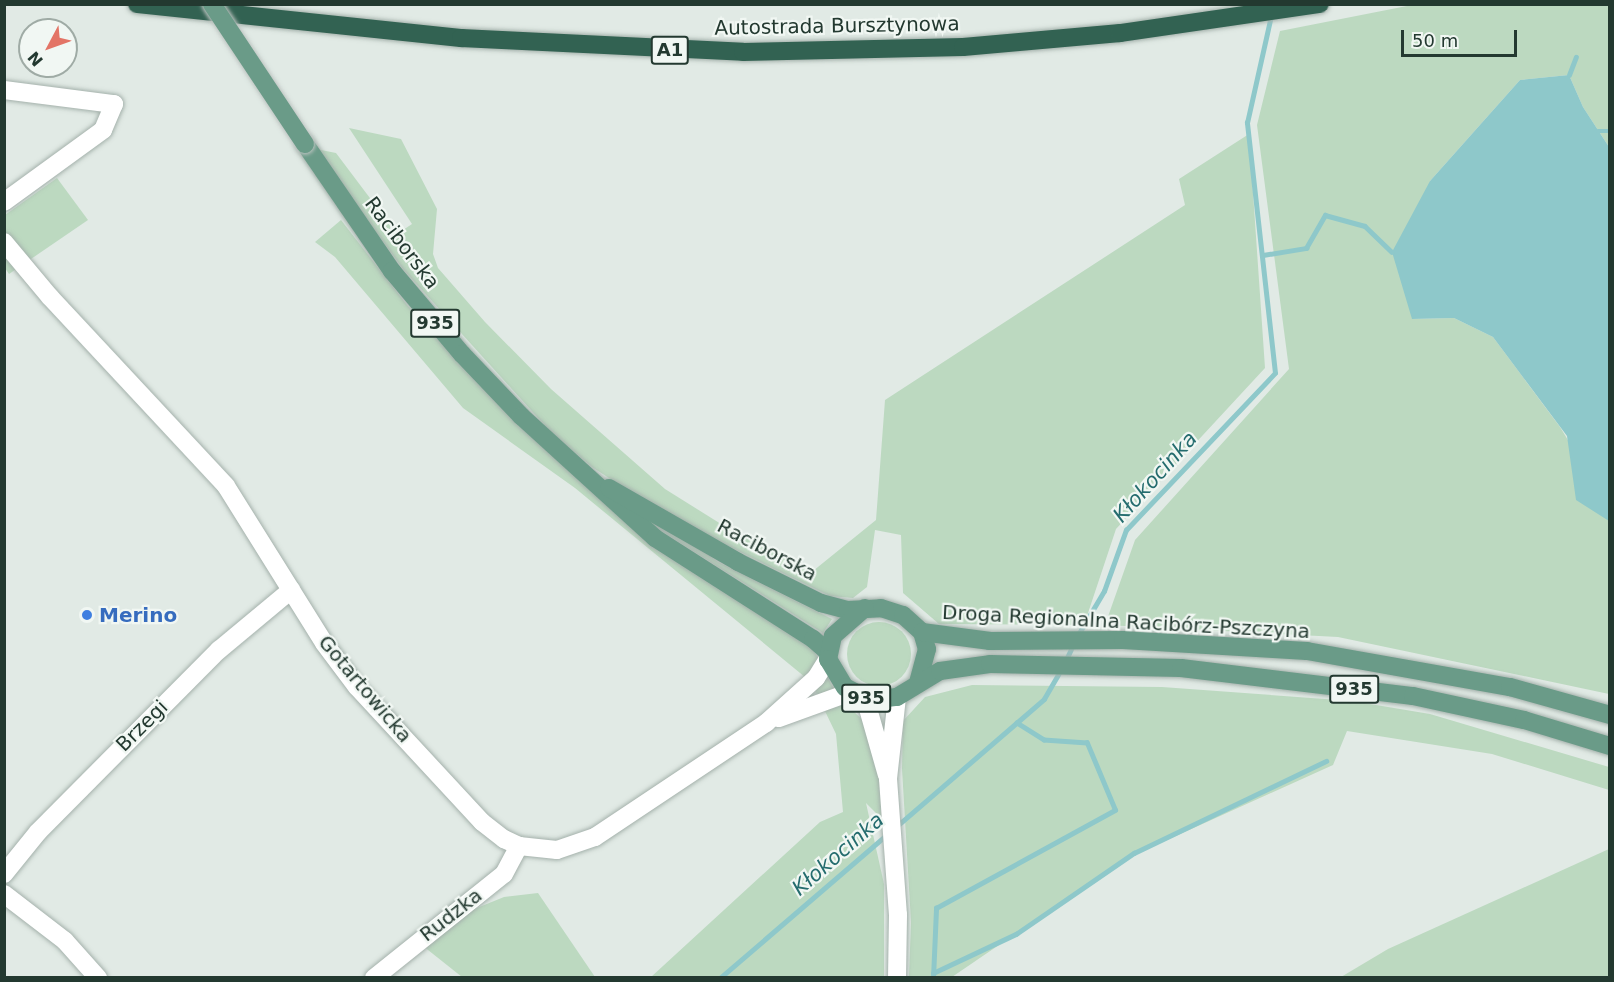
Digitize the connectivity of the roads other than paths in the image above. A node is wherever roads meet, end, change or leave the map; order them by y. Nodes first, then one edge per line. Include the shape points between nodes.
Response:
1 (137, 4) edge
2 (212, 4) edge
3 (1320, 4) edge
4 (4, 90) edge
5 (4, 202) edge
6 (4, 242) edge
7 (592, 478) junction
8 (291, 590) junction
9 (865, 608) junction
10 (922, 632) junction
11 (828, 656) junction
12 (918, 683) junction
13 (858, 695) junction
14 (897, 697) junction
15 (1610, 715) edge
16 (766, 723) junction
17 (1610, 746) edge
18 (888, 780) junction
19 (519, 846) junction
20 (4, 874) edge
21 (4, 894) edge
22 (98, 978) edge
23 (374, 978) edge
24 (897, 978) edge

1 - 3 highway, Autostrada Bursztynowa / A1 via 461,38 743,52 963,47 1204,23
2 - 7 main road, Raciborska / 935, bridge via 375,248 438,327 521,416
4 - 5 street via 114,104 103,129
6 - 8 street, Gotartowicka via 50,297 212,468 241,507
7 - 9 main road, Raciborska / 935 via 813,600 841,609
7 - 11 main road, Raciborska / 935 via 655,538 813,639
8 - 19 street, Gotartowicka via 357,687 482,822
8 - 20 street, Brzegi via 219,650 38,832
9 - 10 main road, 935 via 895,611
9 - 11 main road via 838,630
10 - 12 main road, 935 via 927,649
10 - 15 main road, Droga Regionalna Racibórz-Pszczyna / 935 via 990,641 1123,640 1307,651 1510,687
11 - 13 main road, 935 via 838,680
11 - 16 street, Gotartowicka via 816,678
12 - 14 main road, 935
12 - 17 main road, 935 via 940,671 990,663 1181,668 1413,696 1524,720
13 - 14 main road, 935
13 - 16 street, Gotartowicka
13 - 18 street
14 - 18 street
16 - 19 street, Gotartowicka via 595,837 557,850
18 - 24 street
19 - 23 street, Rudzka via 504,874
21 - 22 street via 65,941

